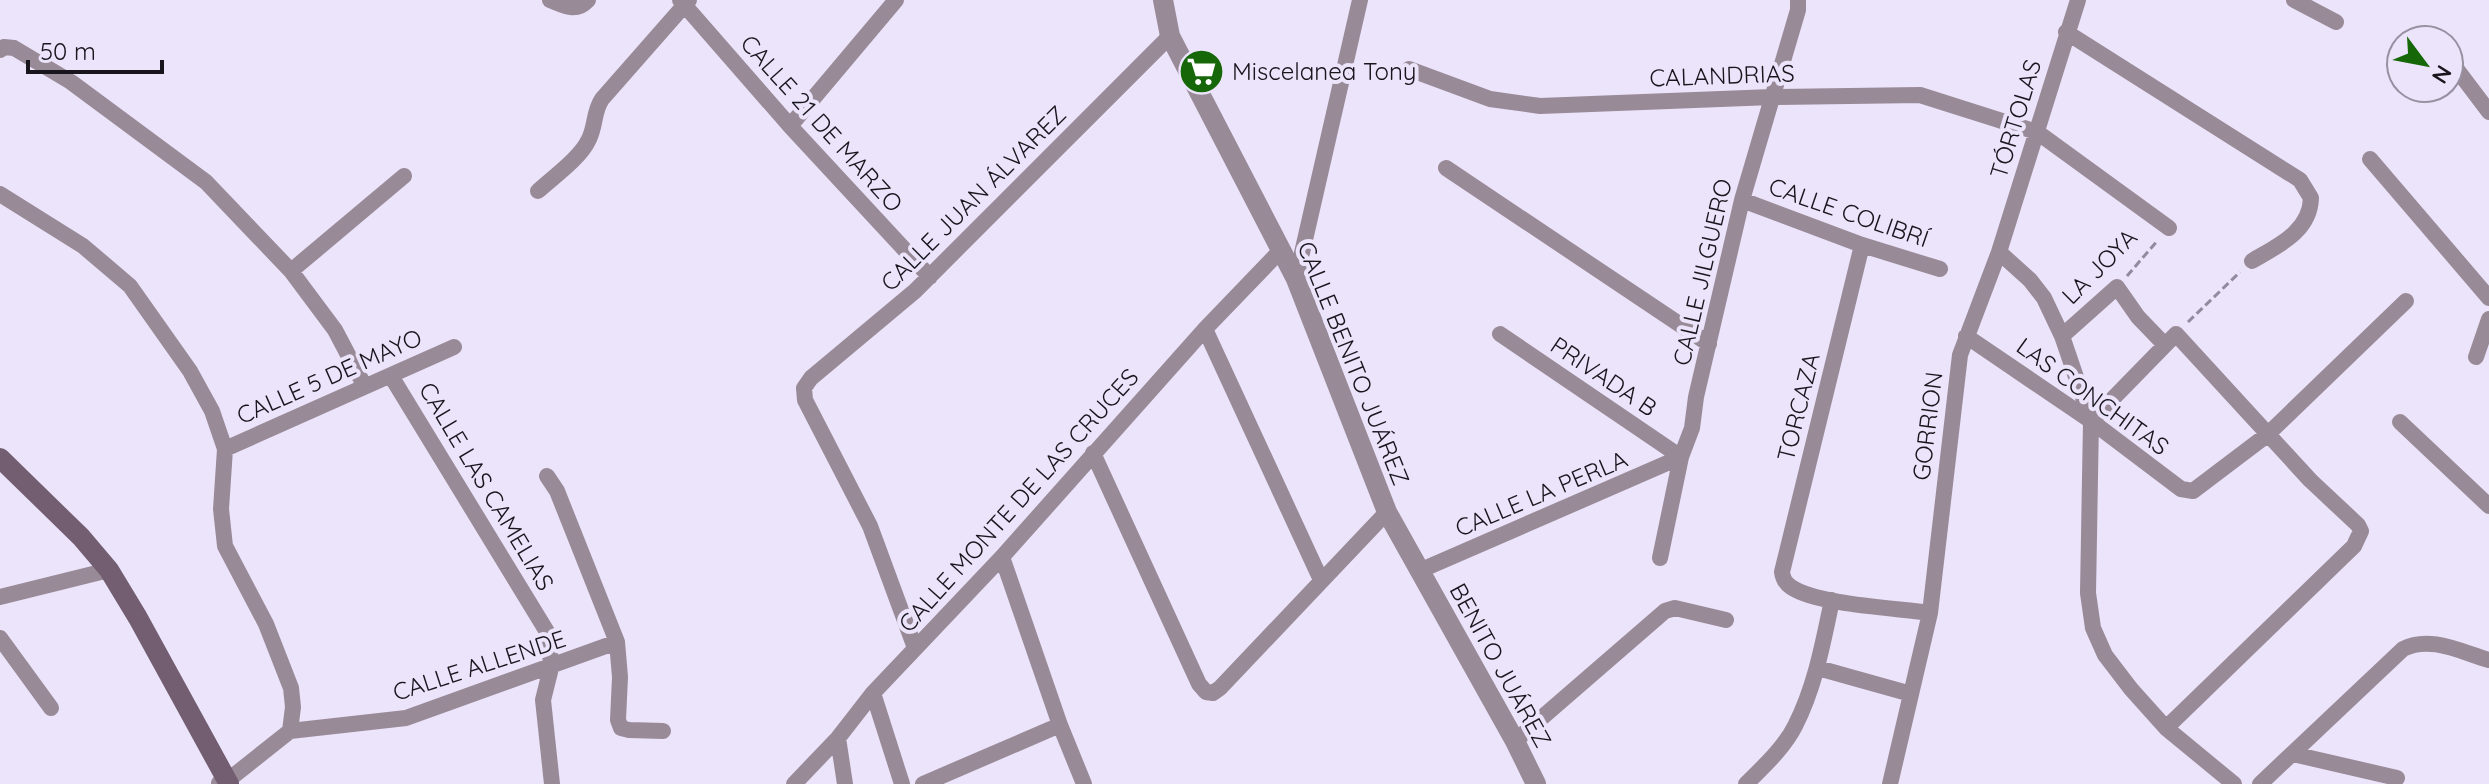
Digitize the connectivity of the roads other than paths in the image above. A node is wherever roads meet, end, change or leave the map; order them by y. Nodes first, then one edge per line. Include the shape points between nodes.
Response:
1 (550, 0) edge
2 (588, 0) edge
3 (896, 0) edge
4 (1163, 0) edge
5 (1360, 0) edge
6 (1798, 0) edge
7 (2078, 0) edge
8 (2294, 0) edge
9 (685, 1) edge
10 (2336, 22) dead end
11 (2066, 32) junction
12 (1170, 36) junction
13 (2, 48) edge
14 (1409, 69) dead end
15 (2465, 80) edge
16 (1772, 97) junction
17 (2489, 112) edge
18 (790, 126) junction
19 (2037, 132) junction
20 (2370, 159) dead end
21 (1446, 168) dead end
22 (404, 176) dead end
23 (538, 191) dead end
24 (0, 194) edge
25 (1742, 200) junction
26 (2169, 228) road end
27 (1862, 245) junction
28 (1281, 250) junction
29 (1999, 252) junction
30 (2252, 261) road end
31 (1940, 269) dead end
32 (291, 271) junction
33 (930, 277) junction
34 (1296, 279) junction
35 (2489, 298) edge
36 (2406, 301) dead end
37 (2489, 319) edge
38 (1205, 329) junction
39 (1500, 334) dead end
40 (1966, 336) junction
41 (2062, 336) junction
42 (2170, 339) junction
43 (1709, 344) junction
44 (454, 347) dead end
45 (2476, 357) dead end
46 (391, 376) junction
47 (364, 385) junction
48 (2091, 421) junction
49 (2400, 422) dead end
50 (2267, 435) junction
51 (225, 449) junction
52 (1093, 453) junction
53 (1681, 457) junction
54 (0, 458) edge
55 (547, 476) dead end
56 (2486, 497) edge
57 (1387, 512) junction
58 (1002, 557) junction
59 (1660, 558) dead end
60 (109, 570) junction
61 (1419, 571) junction
62 (1321, 580) junction
63 (0, 597) edge
64 (1832, 600) junction
65 (1930, 613) junction
66 (1726, 620) dead end
67 (0, 638) edge
68 (617, 642) junction
69 (915, 648) junction
70 (2489, 660) edge
71 (551, 668) junction
72 (1818, 668) junction
73 (873, 693) junction
74 (1911, 694) junction
75 (51, 708) dead end
76 (1060, 725) junction
77 (2166, 728) junction
78 (290, 731) junction
79 (663, 731) dead end
80 (838, 738) junction
81 (1515, 741) junction
82 (2293, 754) junction
83 (2397, 778) dead end
84 (224, 783) edge
85 (552, 784) edge
86 (794, 784) edge
87 (845, 784) edge
88 (902, 784) edge
89 (923, 784) edge
90 (1084, 784) edge
91 (1536, 784) edge
92 (1746, 784) edge
93 (1890, 784) edge
94 (2234, 784) edge
95 (2260, 784) edge

1 - 2 street via 568,8
3 - 18 street
4 - 12 street, CALLE BENITO JUÁREZ
5 - 34 street
6 - 16 street, CALLE JILGUERO
7 - 11 street, TÓRTOLAS
8 - 10 street
9 - 18 street, CALLE 21 DE MARZO
9 - 23 street via 596,107 587,145
11 - 19 street, TÓRTOLAS
11 - 30 street via 2300,180 2311,198 2307,220 2291,237
12 - 28 street, CALLE BENITO JUÁREZ
12 - 33 street, CALLE JUAN ÁLVAREZ
13 - 32 street via 14,48 71,82 206,182
14 - 16 street, CALANDRIAS via 1490,99 1540,106
15 - 17 street
16 - 19 street, CALANDRIAS via 1920,95
16 - 25 street, CALLE JILGUERO
18 - 33 street, CALLE 21 DE MARZO
19 - 26 street, CALANDRIAS
19 - 29 street, TÓRTOLAS
20 - 35 street
21 - 43 street
22 - 32 street
24 - 51 street via 83,246 130,286 190,371
25 - 27 street, CALLE COLIBRÍ
25 - 43 street, CALLE JILGUERO
27 - 31 street, CALLE COLIBRÍ
27 - 64 street, TORCAZA via 1782,572 1789,586
28 - 34 street, CALLE BENITO JUÁREZ
28 - 38 street, CALLE MONTE DE LAS CRUCES
29 - 40 street, GORRION
29 - 41 street via 2038,289
32 - 47 street via 335,330
33 - 69 street, CALLE JUAN ÁLVAREZ via 804,388 805,400 870,526
34 - 57 street, CALLE BENITO JUÁREZ
36 - 50 street
37 - 45 street
38 - 52 street, CALLE MONTE DE LAS CRUCES
38 - 62 street
39 - 53 street, PRIVADA B
40 - 48 street, LAS CONCHITAS
40 - 65 street, GORRION
41 - 42 street, LA JOYA via 2117,287 2138,317
41 - 48 street
42 - 48 street
42 - 50 street
43 - 53 street, CALLE JILGUERO
44 - 46 street, CALLE 5 DE MAYO
46 - 47 street, CALLE 5 DE MAYO
46 - 71 street, CALLE LAS CAMELIAS via 549,635
47 - 51 street, CALLE 5 DE MAYO
48 - 50 street, LAS CONCHITAS via 2181,489 2193,491
48 - 77 street via 2088,593 2093,628 2105,655
49 - 56 street
50 - 77 street via 2361,531 2354,546
51 - 78 street via 225,546 266,624 291,688
52 - 58 street, CALLE MONTE DE LAS CRUCES
52 - 62 street via 1206,692 1220,688
53 - 59 street, CALLE JILGUERO
53 - 61 street, CALLE LA PERLA
54 - 60 main road
55 - 68 street
57 - 61 street, CALLE BENITO JUÁREZ
57 - 62 street
58 - 69 street, CALLE MONTE DE LAS CRUCES
58 - 76 street
60 - 63 street
60 - 84 main road
61 - 81 street, BENITO JUÁREZ
64 - 65 street
64 - 72 street
65 - 74 street
66 - 81 street via 1675,608 1665,611
67 - 75 street
68 - 71 street, CALLE ALLENDE
68 - 79 street via 621,728
69 - 73 street, CALLE MONTE DE LAS CRUCES
70 - 82 street via 2415,643
71 - 78 street, CALLE ALLENDE via 406,718
71 - 85 street, CALLE LAS CAMELIAS via 543,700
72 - 74 street
72 - 92 street via 1794,728
73 - 80 street, CALLE MONTE DE LAS CRUCES
73 - 88 street
74 - 93 street
76 - 89 street
76 - 90 street
77 - 94 street
78 - 84 street
80 - 86 street, CALLE MONTE DE LAS CRUCES
80 - 87 street
81 - 91 street, BENITO JUÁREZ
82 - 83 street
82 - 95 street

